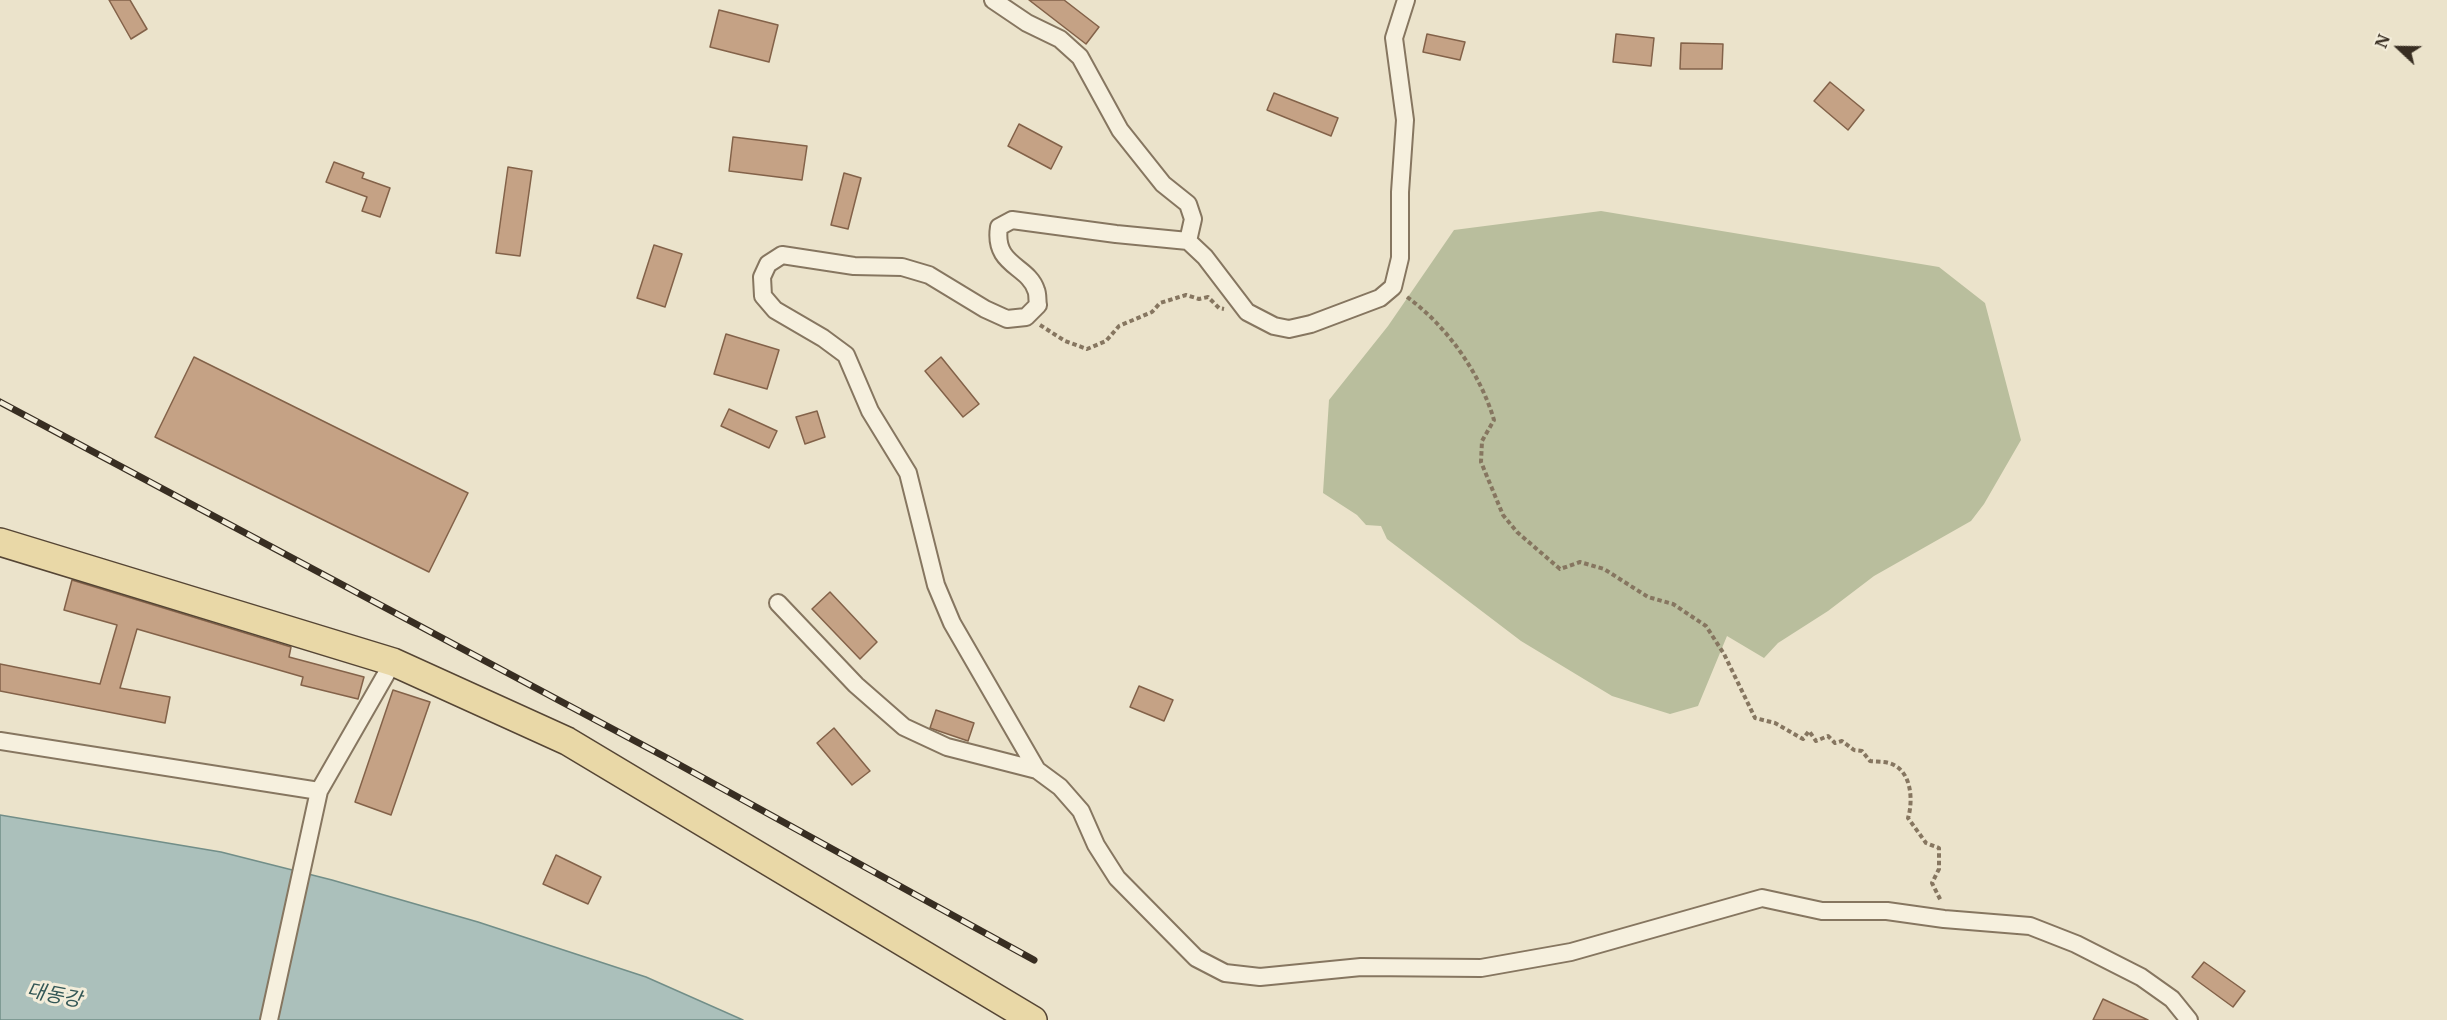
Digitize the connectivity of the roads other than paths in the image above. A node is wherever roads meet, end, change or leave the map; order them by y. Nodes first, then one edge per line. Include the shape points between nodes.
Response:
1 (993, 0) edge
2 (1406, 0) edge
3 (1188, 241) junction
4 (0, 542) edge
5 (778, 603) dead end
6 (393, 662) junction
7 (0, 741) edge
8 (1037, 770) junction
9 (319, 791) junction
10 (269, 1020) edge
11 (1033, 1020) edge
12 (2189, 1020) edge

1 - 3 street via 1060,39 1080,57 1120,130 1163,184 1188,204 1193,219
2 - 3 street via 1394,38 1405,120 1400,258 1393,287 1380,298 1289,329 1274,326 1247,312
3 - 8 street via 1012,220 999,227 997,241 1004,255 1036,289 1038,305 1026,317 1007,319 929,275 902,267 854,266 782,255 768,264 762,277 763,296 775,310 846,355 870,411 908,473 936,585 952,623
4 - 6 main road
5 - 8 street via 856,685 904,727 947,747
6 - 9 street
6 - 11 main road via 567,741
7 - 9 street
8 - 12 street via 1060,786 1081,812 1117,878 1196,958 1225,973 1260,977 1361,967 1481,968 1571,952 1762,897 1822,911 1887,911 2030,926 2141,977 2172,999
9 - 10 street

